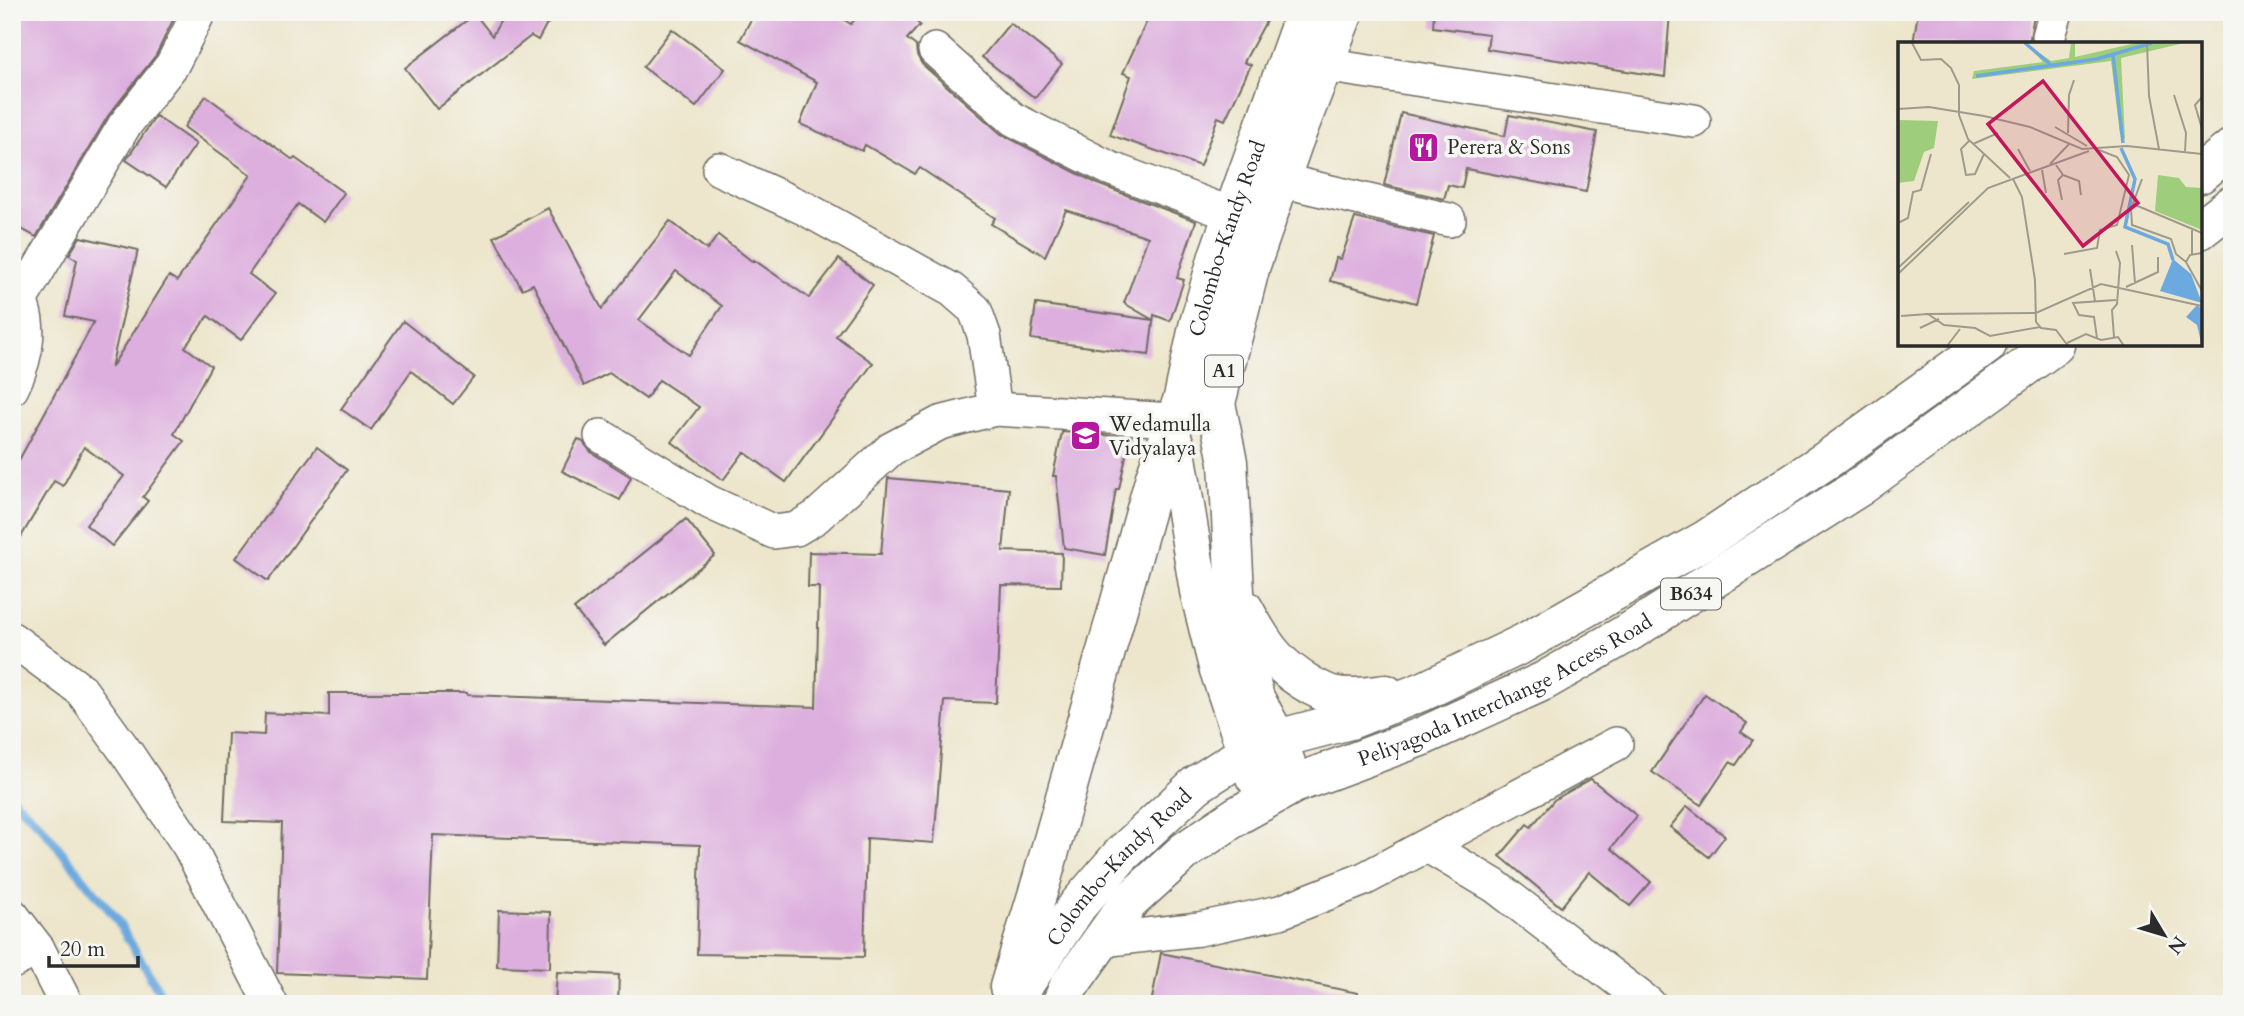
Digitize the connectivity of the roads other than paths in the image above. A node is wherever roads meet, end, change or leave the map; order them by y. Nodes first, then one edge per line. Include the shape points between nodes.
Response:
1 (199, 12) edge
2 (1305, 12) edge
3 (1344, 12) edge
4 (935, 51) dead end
5 (1323, 65) junction
6 (1694, 121) dead end
7 (2232, 148) edge
8 (719, 169) dead end
9 (2202, 172) edge
10 (1280, 180) junction
11 (2232, 205) edge
12 (1231, 214) junction
13 (1449, 220) dead end
14 (2202, 228) edge
15 (16, 293) edge
16 (1986, 346) edge
17 (2054, 346) edge
18 (12, 388) edge
19 (995, 409) junction
20 (1172, 427) junction
21 (601, 436) dead end
22 (1235, 592) junction
23 (12, 639) edge
24 (1426, 690) junction
25 (1616, 744) dead end
26 (1263, 746) junction
27 (1278, 793) junction
28 (1428, 846) junction
29 (12, 915) edge
30 (1102, 940) junction
31 (25, 956) edge
32 (66, 1004) edge
33 (271, 1004) edge
34 (1004, 1004) edge
35 (1011, 1004) edge
36 (1061, 1004) edge
37 (1649, 1004) edge

1 - 15 street via 172,65 124,126
2 - 12 highway, Colombo-Kandy Road / A1
3 - 5 highway, Colombo-Kandy Road / A1
4 - 12 street via 1013,119 1109,168
5 - 6 street
5 - 10 highway, Colombo-Kandy Road / A1
7 - 9 highway
8 - 19 street via 806,209 952,290 975,310 984,335
10 - 13 street
10 - 22 highway, Colombo-Kandy Road / A1 via 1248,277 1216,403 1228,462
11 - 14 highway
12 - 20 highway, Colombo-Kandy Road / A1
15 - 18 street via 28,330
16 - 24 highway, Peliyagoda Interchange Access Road / B634 via 1705,540 1521,644
17 - 27 highway, Peliyagoda Interchange Access Road / B634 via 1858,488 1631,631 1544,681 1423,736
19 - 20 street
19 - 21 street via 940,423 891,449 816,517 796,529 774,532 709,502
20 - 26 highway, Colombo-Kandy Road / A1 via 1199,591 1218,667
20 - 34 highway
22 - 24 highway via 1283,668 1329,695 1356,698
22 - 26 highway, Colombo-Kandy Road / A1
23 - 33 street via 81,690 126,751 189,846
24 - 26 highway, Peliyagoda Interchange Access Road / B634 via 1350,720
25 - 28 street
26 - 27 highway, Colombo-Kandy Road / A1
26 - 35 highway, Colombo-Kandy Road via 1196,785 1121,855 1078,905
27 - 30 highway, Colombo-Kandy Road via 1185,851 1129,902
28 - 30 street via 1364,879 1280,912 1199,929
28 - 37 street via 1495,886
29 - 31 street
30 - 36 highway, Colombo-Kandy Road
31 - 32 street

